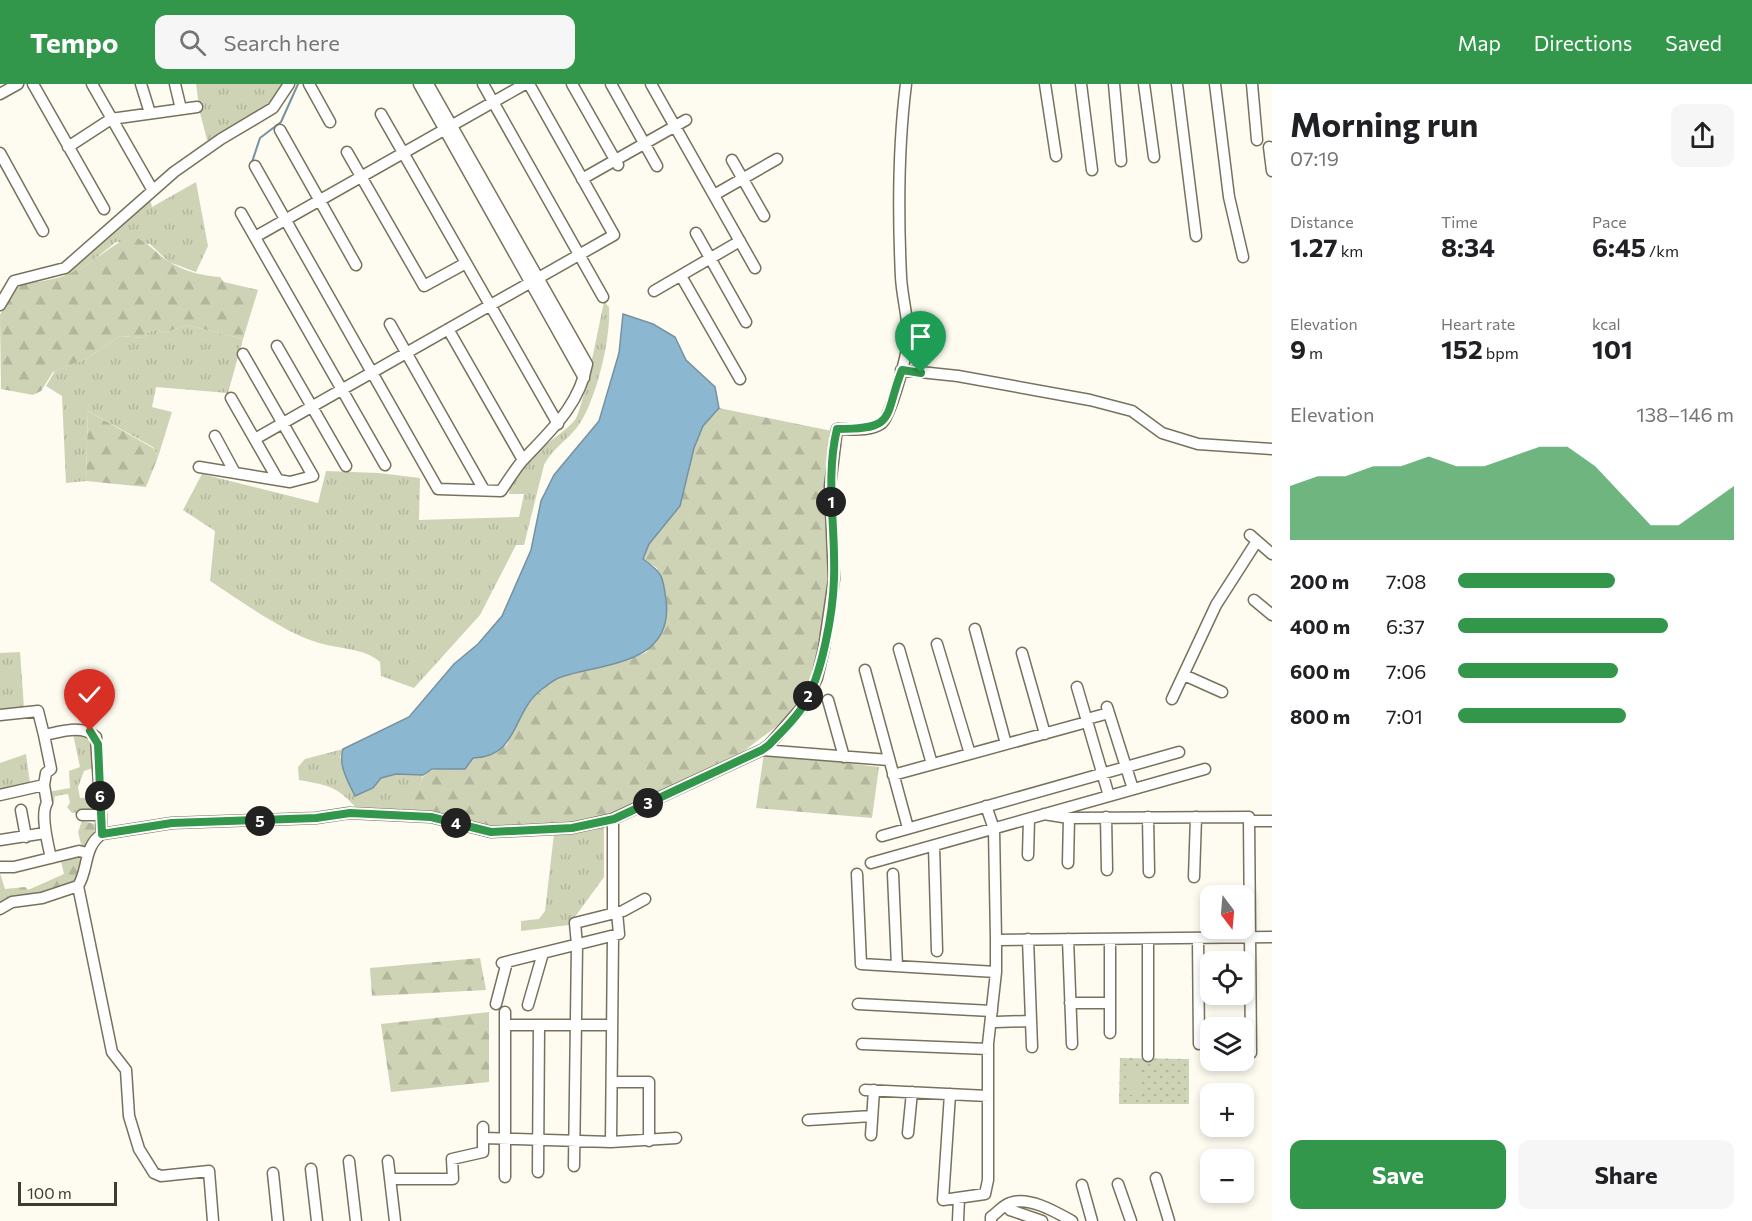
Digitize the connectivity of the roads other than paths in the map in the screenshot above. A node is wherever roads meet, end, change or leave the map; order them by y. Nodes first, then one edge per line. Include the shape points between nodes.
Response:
1 (18, 84) edge
2 (33, 84) edge
3 (92, 84) edge
4 (141, 84) edge
5 (175, 84) edge
6 (289, 84) edge
7 (309, 84) edge
8 (418, 84) edge
9 (428, 84) edge
10 (483, 84) edge
11 (527, 84) edge
12 (572, 84) edge
13 (611, 84) edge
14 (651, 84) edge
15 (906, 84) edge
16 (1045, 84) edge
17 (1080, 84) edge
18 (1114, 84) edge
19 (1144, 84) edge
20 (1177, 84) edge
21 (1215, 84) edge
22 (1252, 84) edge
23 (0, 94) edge
24 (493, 102) junction
25 (197, 107) dead end
26 (182, 109) junction
27 (150, 112) junction
28 (381, 114) dead end
29 (111, 119) junction
30 (686, 120) dead end
31 (330, 122) dead end
32 (675, 126) junction
33 (448, 128) junction
34 (280, 130) dead end
35 (1257, 140) dead end
36 (645, 144) junction
37 (68, 147) junction
38 (1269, 147) dead end
39 (347, 152) dead end
40 (0, 153) edge
41 (404, 153) junction
42 (1056, 156) dead end
43 (1154, 157) dead end
44 (777, 159) dead end
45 (732, 160) dead end
46 (1121, 161) dead end
47 (617, 163) junction
48 (255, 166) dead end
49 (657, 166) dead end
50 (1092, 170) dead end
51 (1272, 171) edge
52 (362, 177) junction
53 (743, 178) junction
54 (582, 179) junction
55 (152, 189) junction
56 (714, 195) junction
57 (320, 201) junction
58 (104, 208) dead end
59 (241, 213) dead end
60 (764, 216) dead end
61 (285, 220) junction
62 (43, 231) dead end
63 (696, 233) dead end
64 (1196, 236) dead end
65 (255, 237) junction
66 (740, 242) junction
67 (579, 254) junction
68 (1243, 257) dead end
69 (711, 259) junction
70 (466, 263) junction
71 (356, 265) dead end
72 (755, 268) dead end
73 (681, 276) junction
74 (534, 280) junction
75 (654, 291) dead end
76 (603, 297) dead end
77 (0, 305) edge
78 (490, 305) junction
79 (746, 322) dead end
80 (390, 324) dead end
81 (448, 329) junction
82 (277, 346) dead end
83 (407, 352) junction
84 (243, 354) dead end
85 (902, 370) junction
86 (371, 373) junction
87 (740, 379) dead end
88 (342, 389) junction
89 (231, 398) dead end
90 (312, 407) junction
91 (283, 423) junction
92 (558, 424) junction
93 (214, 436) dead end
94 (255, 439) junction
95 (1272, 449) edge
96 (523, 460) junction
97 (385, 465) dead end
98 (346, 466) dead end
99 (199, 467) dead end
100 (235, 473) junction
101 (278, 480) junction
102 (484, 490) junction
103 (1272, 554) edge
104 (1254, 600) dead end
105 (1272, 615) edge
106 (975, 629) dead end
107 (937, 644) dead end
108 (899, 649) dead end
109 (1022, 653) dead end
110 (865, 670) dead end
111 (1184, 675) junction
112 (1077, 687) dead end
113 (1222, 692) dead end
114 (1172, 699) dead end
115 (828, 700) dead end
116 (0, 715) edge
117 (1087, 721) junction
118 (1045, 734) junction
119 (44, 735) junction
120 (1006, 744) junction
121 (762, 750) junction
122 (1179, 752) dead end
123 (970, 754) junction
124 (844, 757) junction
125 (889, 760) junction
126 (932, 764) junction
127 (1126, 767) junction
128 (1205, 769) dead end
129 (1102, 774) junction
130 (893, 775) junction
131 (44, 785) junction
132 (1133, 789) junction
133 (0, 795) edge
134 (1109, 796) junction
135 (986, 806) junction
136 (21, 810) dead end
137 (1044, 814) junction
138 (82, 815) dead end
139 (101, 815) junction
140 (1106, 817) junction
141 (1148, 817) junction
142 (1196, 817) junction
143 (1069, 818) junction
144 (614, 819) junction
145 (1029, 819) junction
146 (1249, 821) junction
147 (1272, 821) edge
148 (908, 828) junction
149 (994, 829) junction
150 (45, 833) junction
151 (102, 834) junction
152 (882, 836) dead end
153 (26, 837) junction
154 (0, 840) edge
155 (934, 846) junction
156 (87, 853) junction
157 (1028, 855) dead end
158 (51, 858) junction
159 (871, 863) dead end
160 (1068, 863) dead end
161 (0, 867) edge
162 (1107, 870) dead end
163 (1149, 872) dead end
164 (857, 874) dead end
165 (892, 874) dead end
166 (1194, 877) dead end
167 (1249, 885) edge
168 (78, 886) junction
169 (645, 899) dead end
170 (0, 909) edge
171 (615, 913) junction
172 (613, 936) junction
173 (1272, 936) edge
174 (1254, 938) edge
175 (1028, 939) junction
176 (1068, 939) junction
177 (1110, 939) junction
178 (1148, 939) junction
179 (1197, 939) junction
180 (1200, 939) edge
181 (1249, 939) edge
182 (996, 940) junction
183 (578, 945) junction
184 (936, 951) dead end
185 (543, 953) junction
186 (897, 966) junction
187 (996, 972) junction
188 (1070, 1003) junction
189 (1110, 1003) junction
190 (496, 1004) dead end
191 (858, 1004) dead end
192 (528, 1005) dead end
193 (992, 1011) junction
194 (506, 1012) dead end
195 (1250, 1017) edge
196 (1031, 1021) junction
197 (996, 1022) dead end
198 (506, 1024) junction
199 (539, 1025) junction
200 (576, 1025) junction
201 (612, 1025) junction
202 (1110, 1033) dead end
203 (862, 1044) dead end
204 (1072, 1044) dead end
205 (1199, 1044) dead end
206 (1032, 1047) dead end
207 (988, 1049) junction
208 (1148, 1056) dead end
209 (612, 1082) junction
210 (912, 1092) junction
211 (950, 1094) junction
212 (988, 1096) junction
213 (872, 1116) junction
214 (808, 1120) dead end
215 (908, 1133) dead end
216 (871, 1135) dead end
217 (676, 1138) dead end
218 (505, 1139) junction
219 (538, 1140) junction
220 (574, 1141) junction
221 (649, 1141) junction
222 (611, 1142) junction
223 (349, 1161) dead end
224 (388, 1161) dead end
225 (574, 1166) dead end
226 (311, 1169) dead end
227 (538, 1172) dead end
228 (273, 1173) dead end
229 (505, 1177) dead end
230 (1156, 1178) dead end
231 (390, 1179) junction
232 (1118, 1184) dead end
233 (1082, 1185) dead end
234 (959, 1198) junction
235 (1011, 1211) edge
236 (213, 1221) edge
237 (278, 1221) edge
238 (316, 1221) edge
239 (356, 1221) edge
240 (394, 1221) edge
241 (958, 1221) edge
242 (991, 1221) edge
243 (1042, 1221) edge
244 (1072, 1221) edge
245 (1092, 1221) edge
246 (1131, 1221) edge
247 (1169, 1221) edge

1 - 23 street
2 - 37 street
3 - 29 street
4 - 27 street
5 - 26 street
6 - 55 street via 273,108 220,139
7 - 31 street
8 - 33 street
9 - 33 street
10 - 24 street
11 - 24 street
11 - 54 street
12 - 47 street
13 - 36 street
14 - 32 street
15 - 85 street via 900,130 901,279 908,339
16 - 42 street
17 - 50 street
18 - 46 street
19 - 43 street
20 - 64 street
21 - 68 street via 1229,197
22 - 35 street
24 - 33 street
24 - 67 street
25 - 26 street
26 - 27 street
27 - 29 street
28 - 41 street
29 - 37 street
29 - 55 street
30 - 32 street
32 - 36 street
32 - 56 street
33 - 41 street
33 - 74 street
34 - 57 street
36 - 47 street
36 - 49 street
37 - 58 street
38 - 51 street
39 - 52 street
40 - 62 street
41 - 52 street
41 - 70 street
44 - 53 street
45 - 53 street
47 - 54 street
48 - 61 street
52 - 57 street
52 - 70 street via 424,286
53 - 56 street
53 - 60 street
54 - 67 street via 614,235
55 - 77 street via 65,268 14,281
56 - 66 street
57 - 61 street
57 - 71 street
59 - 65 street
61 - 65 street
61 - 86 street
63 - 69 street
65 - 88 street
66 - 69 street
66 - 72 street
67 - 74 street
67 - 76 street
69 - 73 street
69 - 79 street
70 - 78 street
73 - 75 street
73 - 87 street
74 - 78 street
74 - 92 street via 587,364 567,414
78 - 81 street
78 - 92 street
80 - 83 street
81 - 83 street
81 - 96 street
82 - 90 street
83 - 86 street
83 - 102 street
84 - 91 street
85 - 95 street via 1090,400 1132,411 1162,433 1197,444
85 - 121 street via 890,412 881,423 869,429 837,429 830,486 834,579 817,678 805,704
86 - 88 street
86 - 102 street via 438,489
88 - 90 street
88 - 97 street
89 - 94 street
90 - 91 street
90 - 98 street
91 - 94 street
91 - 101 street via 313,476 290,482
92 - 96 street
93 - 100 street
94 - 101 street
96 - 102 street via 501,490
99 - 100 street
100 - 101 street
103 - 111 street via 1253,538
104 - 105 street
106 - 120 street
107 - 123 street
108 - 126 street
109 - 118 street
110 - 125 street
111 - 113 street
111 - 114 street
112 - 117 street
115 - 124 street
116 - 119 street via 38,711
117 - 118 street
117 - 127 street via 1108,710
117 - 129 street
118 - 120 street
119 - 131 street via 51,769
119 - 139 street via 74,729 90,731 96,737
120 - 123 street
121 - 124 street
121 - 144 street
122 - 127 street
123 - 126 street
124 - 125 street
125 - 130 street
126 - 130 street
127 - 129 street
127 - 132 street
128 - 132 street
129 - 134 street
129 - 135 street
130 - 148 street
131 - 133 street
131 - 150 street
132 - 134 street
134 - 137 street
135 - 148 street
135 - 149 street
136 - 153 street
137 - 143 street
137 - 145 street
138 - 139 street
139 - 151 street
140 - 141 street
140 - 143 street
140 - 162 street
141 - 142 street
141 - 163 street
142 - 146 street via 1249,817
142 - 166 street
143 - 160 street
144 - 151 street via 572,828 491,832 431,817 350,813 316,818 172,823
144 - 171 street
145 - 149 street
145 - 157 street
146 - 147 street
146 - 167 street
148 - 152 street
149 - 155 street
149 - 182 street
150 - 153 street
150 - 158 street
151 - 156 street
153 - 154 street
155 - 159 street
155 - 184 street
156 - 158 street via 78,851
156 - 168 street
158 - 161 street
164 - 186 street via 861,964
165 - 186 street
168 - 170 street via 42,898 12,902
168 - 236 street via 112,1052 126,1070 129,1116 139,1149 154,1173 161,1176 209,1171
169 - 171 street
171 - 172 street via 620,934
171 - 183 street via 576,923
172 - 183 street
172 - 201 street
173 - 174 street
175 - 176 street
175 - 182 street
175 - 196 street
176 - 177 street
176 - 188 street
177 - 178 street
177 - 189 street
178 - 179 street
178 - 208 street
179 - 180 street
179 - 205 street
181 - 195 street
182 - 187 street
183 - 185 street
183 - 200 street
185 - 190 street via 505,962
185 - 192 street
186 - 187 street
187 - 193 street
188 - 189 street
188 - 204 street
189 - 202 street
191 - 193 street
193 - 207 street
194 - 198 street
196 - 197 street
196 - 206 street
198 - 199 street
198 - 218 street
199 - 200 street
199 - 219 street
200 - 201 street
200 - 220 street
201 - 209 street
203 - 207 street
207 - 212 street
209 - 221 street via 649,1082
209 - 222 street
210 - 211 street
210 - 213 street via 869,1090
210 - 215 street
211 - 212 street
211 - 234 street via 944,1200
212 - 234 street via 985,1194
213 - 214 street
213 - 216 street
217 - 221 street
218 - 219 street
218 - 229 street
218 - 231 street via 483,1132 483,1152 452,1159 453,1179
219 - 220 street
219 - 227 street
220 - 222 street
220 - 225 street
221 - 222 street
223 - 239 street
224 - 231 street
226 - 238 street
228 - 237 street
230 - 247 street
231 - 240 street
232 - 246 street
233 - 245 street
234 - 241 street
235 - 242 street
235 - 243 street
235 - 244 street via 1021,1201 1050,1209

